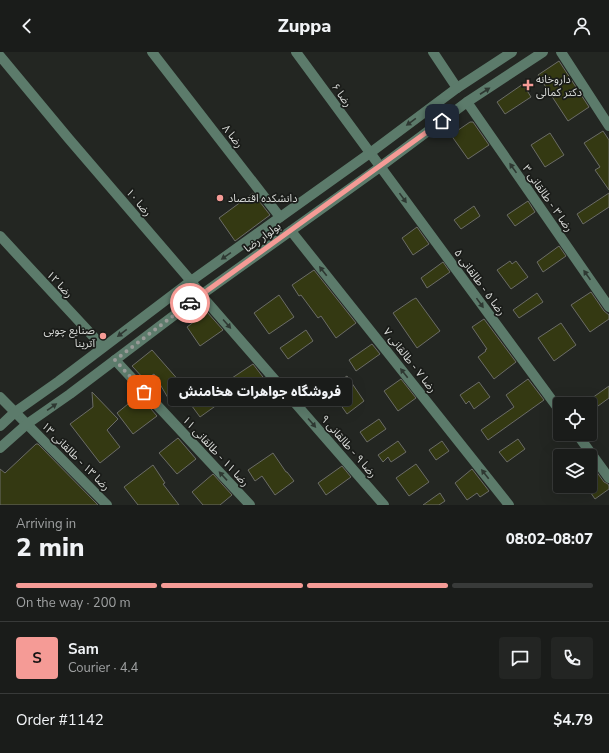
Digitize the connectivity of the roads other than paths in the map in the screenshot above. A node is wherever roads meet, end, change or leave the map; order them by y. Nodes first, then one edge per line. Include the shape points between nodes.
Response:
1 (152, 52) edge
2 (296, 52) edge
3 (433, 52) edge
4 (512, 52) edge
5 (544, 52) edge
6 (561, 52) edge
7 (0, 56) edge
8 (457, 88) junction
9 (467, 102) junction
10 (609, 126) edge
11 (370, 153) junction
12 (380, 167) junction
13 (280, 217) junction
14 (291, 231) junction
15 (0, 236) edge
16 (190, 281) junction
17 (201, 295) junction
18 (609, 307) edge
19 (103, 347) junction
20 (115, 360) junction
21 (0, 397) edge
22 (553, 402) edge
23 (15, 412) junction
24 (27, 424) junction
25 (0, 426) edge
26 (582, 441) edge
27 (0, 448) edge
28 (609, 478) edge
29 (108, 505) edge
30 (250, 505) edge
31 (384, 505) edge
32 (509, 505) edge

1 - 13 street, رضا ۸
2 - 11 street, رضا ۶
3 - 8 street
4 - 8 street, بولوار رضا
9 -> 5 street, بولوار رضا
6 - 10 street
7 - 16 street, رضا ۱۰
8 -> 11 street, بولوار رضا
9 - 12 street, بولوار رضا
18 -> 9 street, رضا ۳ - طالقانی ۳
11 - 12 street, رضا ۶
11 - 13 street, بولوار رضا
12 - 14 street, بولوار رضا
12 -> 22 street, رضا ۵ - طالقانی ۵
13 -> 16 street, بولوار رضا
14 - 17 street, بولوار رضا
32 -> 14 street, رضا ۷ - طالقانی ۷
15 - 19 street, رضا ۱۲
16 - 17 street, رضا ۱۰
16 -> 19 street, بولوار رضا
17 - 20 street, بولوار رضا
17 -> 31 street, رضا ۹ - طالقانی ۹
19 - 23 street, بولوار رضا
24 -> 20 street, بولوار رضا
30 -> 20 street, رضا ۱۱ - طالقانی ۱۱
21 - 23 street, رضا ۱۳ - طالقانی ۱۳
23 - 24 street, رضا ۱۳ - طالقانی ۱۳
23 - 25 street, بولوار رضا
24 - 27 street, بولوار رضا
24 - 29 street, رضا ۱۳ - طالقانی ۱۳
26 - 28 street

